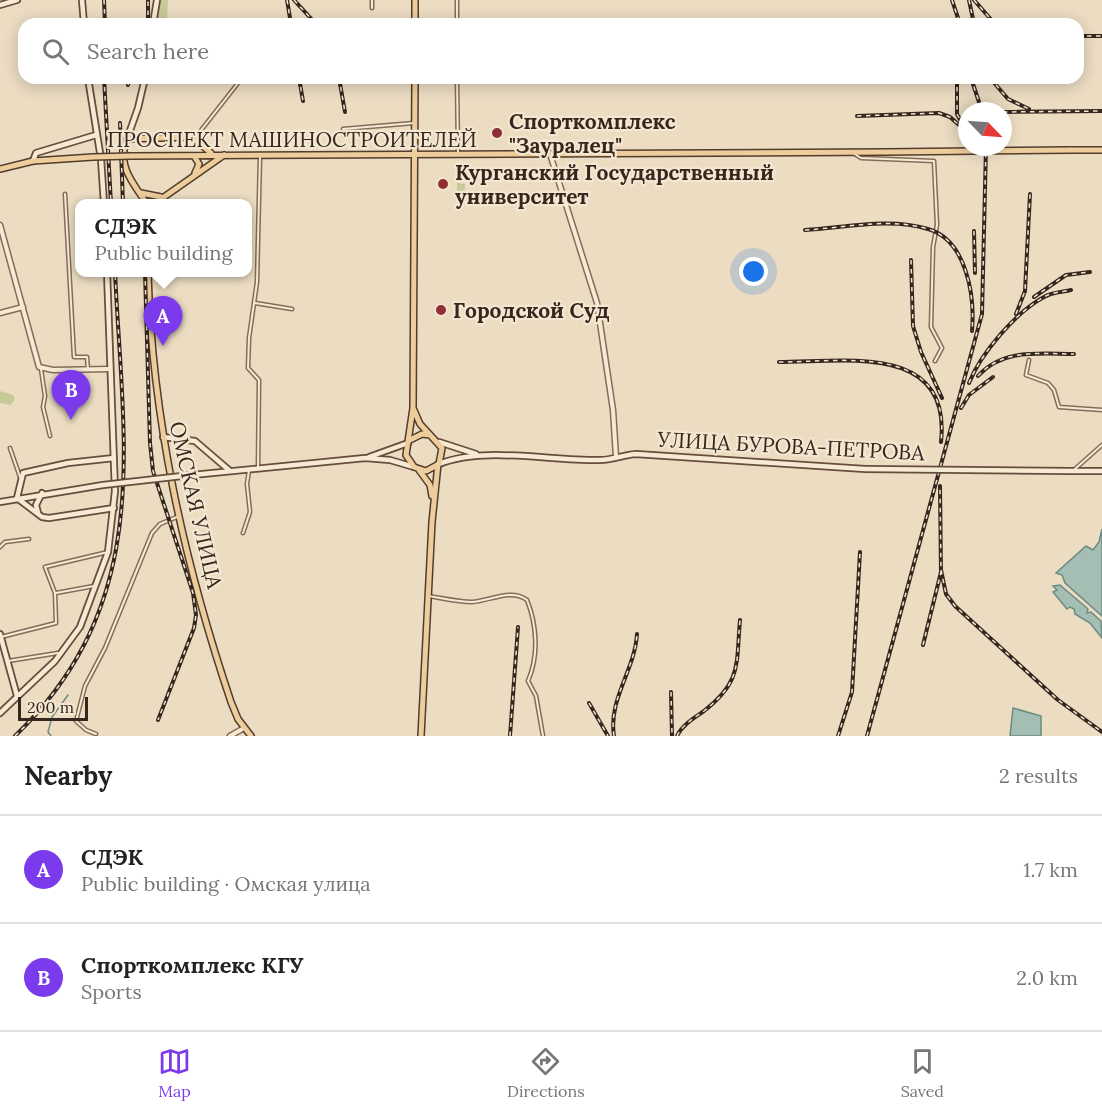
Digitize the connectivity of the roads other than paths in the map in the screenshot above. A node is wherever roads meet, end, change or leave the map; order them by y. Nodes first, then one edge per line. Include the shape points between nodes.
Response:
1 (17, 0) edge
2 (82, 0) edge
3 (157, 0) edge
4 (372, 0) edge
5 (415, 0) edge
6 (457, 0) edge
7 (0, 5) edge
8 (372, 8) dead end
9 (84, 18) edge
10 (154, 18) edge
11 (415, 18) edge
12 (457, 18) edge
13 (89, 84) edge
14 (144, 84) edge
15 (237, 84) edge
16 (415, 84) edge
17 (457, 84) edge
18 (414, 123) junction
19 (343, 129) dead end
20 (96, 135) junction
21 (127, 139) junction
22 (196, 139) junction
23 (1102, 150) edge
24 (852, 153) junction
25 (212, 154) junction
26 (225, 154) junction
27 (261, 154) junction
28 (459, 154) junction
29 (550, 154) junction
30 (192, 155) junction
31 (414, 155) junction
32 (33, 161) junction
33 (0, 169) edge
34 (192, 176) junction
35 (139, 193) junction
36 (65, 194) dead end
37 (165, 196) junction
38 (104, 199) edge
39 (143, 199) edge
40 (161, 199) edge
41 (163, 199) edge
42 (0, 225) edge
43 (107, 277) edge
44 (148, 277) edge
45 (255, 303) junction
46 (23, 307) junction
47 (292, 309) dead end
48 (0, 313) edge
49 (1029, 360) dead end
50 (935, 361) dead end
51 (40, 368) junction
52 (109, 369) junction
53 (88, 370) junction
54 (413, 408) junction
55 (1102, 410) edge
56 (50, 436) dead end
57 (163, 437) junction
58 (437, 439) junction
59 (409, 441) junction
60 (1102, 445) edge
61 (10, 448) dead end
62 (478, 455) junction
63 (616, 457) junction
64 (365, 458) junction
65 (114, 459) junction
66 (220, 463) junction
67 (438, 464) junction
68 (258, 469) junction
69 (417, 469) junction
70 (249, 470) junction
71 (230, 471) junction
72 (1072, 471) junction
73 (1102, 471) edge
74 (220, 472) junction
75 (20, 477) junction
76 (20, 485) junction
77 (42, 493) junction
78 (31, 495) junction
79 (17, 498) junction
80 (0, 502) edge
81 (434, 503) junction
82 (114, 508) junction
83 (40, 515) junction
84 (177, 517) junction
85 (243, 533) dead end
86 (29, 540) dead end
87 (0, 547) edge
88 (108, 552) junction
89 (97, 585) junction
90 (55, 593) junction
91 (428, 597) junction
92 (0, 635) edge
93 (62, 653) junction
94 (8, 661) junction
95 (17, 696) junction
96 (0, 713) edge
97 (238, 719) junction
98 (244, 728) junction
99 (96, 734) dead end
100 (232, 735) edge
101 (251, 736) edge
102 (421, 736) edge
103 (543, 736) edge

1 - 7 main road
2 - 9 main road
3 - 10 main road
4 - 8 street
5 - 11 main road
6 - 12 street
13 - 20 main road
14 - 21 main road
15 - 22 street
16 - 18 main road
17 - 28 street
18 - 19 street
18 - 31 main road
20 - 32 main road via 34,154
20 - 38 main road
21 - 22 main road
21 - 35 main road via 123,150 125,167
22 - 25 main road
22 - 30 main road via 199,147
23 - 24 main road, ПРОСПЕКТ МАШИНОСТРОИТЕЛЕЙ, bridge
24 - 29 main road, ПРОСПЕКТ МАШИНОСТРОИТЕЛЕЙ
24 - 50 street via 861,158 934,161 937,225 931,327 942,348
25 - 26 main road, ПРОСПЕКТ МАШИНОСТРОИТЕЛЕЙ
25 - 30 main road, ПРОСПЕКТ МАШИНОСТРОИТЕЛЕЙ
26 - 27 main road, ПРОСПЕКТ МАШИНОСТРОИТЕЛЕЙ
26 - 34 main road
27 - 31 main road, ПРОСПЕКТ МАШИНОСТРОИТЕЛЕЙ
27 - 45 street
28 - 29 main road, ПРОСПЕКТ МАШИНОСТРОИТЕЛЕЙ
28 - 31 main road, ПРОСПЕКТ МАШИНОСТРОИТЕЛЕЙ
29 - 63 street via 597,303
30 - 32 main road, ПРОСПЕКТ МАШИНОСТРОИТЕЛЕЙ, bridge
30 - 34 main road via 200,164
31 - 54 main road
32 - 33 main road, ПРОСПЕКТ МАШИНОСТРОИТЕЛЕЙ
34 - 37 main road
35 - 37 main road
35 - 39 main road
36 - 53 street via 74,357 87,357
37 - 40 main road
37 - 41 main road
42 - 46 street
43 - 52 main road
44 - 57 main road, ОМСКАЯ УЛИЦА via 151,345
45 - 47 street
45 - 68 street via 248,368 259,380
46 - 48 street
46 - 51 street
49 - 55 street via 1026,375 1048,384 1059,407
51 - 53 street
51 - 56 street
52 - 53 street
52 - 65 main road
54 - 58 main road via 420,424
54 - 59 main road
57 - 66 main road via 195,441
57 - 84 main road, ОМСКАЯ УЛИЦА
58 - 59 main road via 422,434
58 - 62 main road, УЛИЦА БУРОВА-ПЕТРОВА
58 - 67 main road via 443,454
59 - 64 main road
59 - 69 main road via 406,455
60 - 72 street
61 - 75 street
62 - 63 main road, УЛИЦА БУРОВА-ПЕТРОВА via 599,460
62 - 67 main road, УЛИЦА БУРОВА-ПЕТРОВА
63 - 72 main road, УЛИЦА БУРОВА-ПЕТРОВА, bridge via 645,454 864,469
64 - 68 main road
64 - 69 main road via 390,460
65 - 75 main road via 67,463
65 - 82 main road
66 - 71 main road
66 - 74 main road
67 - 69 main road via 432,469
67 - 81 main road
68 - 70 main road
69 - 81 main road via 430,484
70 - 71 main road
70 - 85 street via 250,512
71 - 74 main road
72 - 73 main road, УЛИЦА БУРОВА-ПЕТРОВА
74 - 77 main road, bridge
75 - 76 main road
76 - 78 main road
76 - 79 main road
77 - 78 main road
77 - 83 main road via 36,505
78 - 79 main road
79 - 80 main road
79 - 83 main road
81 - 91 main road
82 - 83 main road via 49,518
82 - 88 main road
84 - 97 main road, ОМСКАЯ УЛИЦА via 216,657
84 - 99 street via 160,524 152,533 105,648 85,686 76,721
86 - 87 street via 5,542
88 - 89 main road
88 - 90 street via 45,567
89 - 90 street
89 - 93 main road via 80,627
90 - 92 street via 58,618 54,625
91 - 102 main road
91 - 103 street via 471,602 489,596 516,595 527,600 535,627 535,659 528,681 536,696
92 - 94 main road
93 - 94 street
93 - 95 main road
94 - 95 main road
95 - 96 main road
97 - 98 main road, ОМСКАЯ УЛИЦА
97 - 100 street
98 - 100 street
98 - 101 main road, ОМСКАЯ УЛИЦА

